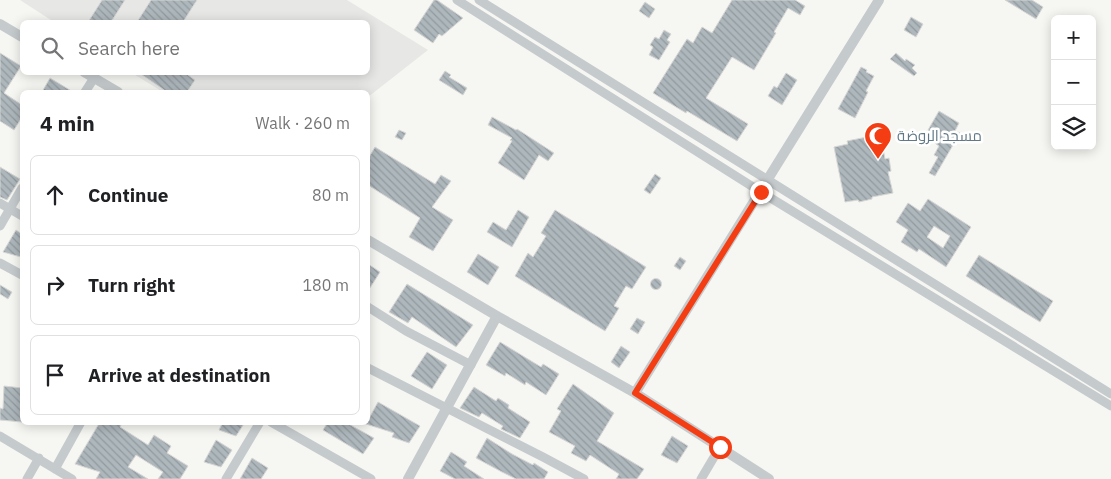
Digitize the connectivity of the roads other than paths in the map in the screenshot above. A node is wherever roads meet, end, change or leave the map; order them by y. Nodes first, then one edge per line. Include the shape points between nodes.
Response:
1 (457, 0) edge
2 (479, 0) edge
3 (878, 0) edge
4 (0, 24) edge
5 (20, 36) edge
6 (89, 75) edge
7 (94, 78) junction
8 (86, 90) edge
9 (115, 90) edge
10 (768, 180) junction
11 (20, 192) edge
12 (761, 192) junction
13 (0, 203) edge
14 (10, 209) junction
15 (20, 215) edge
16 (0, 226) edge
17 (370, 241) edge
18 (0, 262) edge
19 (20, 274) edge
20 (370, 308) edge
21 (497, 316) junction
22 (471, 365) junction
23 (370, 369) edge
24 (635, 393) junction
25 (1111, 394) edge
26 (1111, 406) edge
27 (447, 409) junction
28 (79, 425) edge
29 (258, 425) edge
30 (275, 425) edge
31 (0, 436) edge
32 (720, 447) junction
33 (39, 458) junction
34 (55, 469) junction
35 (27, 479) edge
36 (72, 479) edge
37 (226, 479) edge
38 (371, 479) edge
39 (408, 479) edge
40 (584, 479) edge
41 (701, 479) edge
42 (769, 479) edge

1 - 12 street
2 - 10 street
3 - 10 street
4 - 5 street
6 - 7 street
7 - 8 street
7 - 9 street
10 - 12 street
10 - 25 street
11 - 14 street
12 - 24 street
12 - 26 street
13 - 14 street
14 - 15 street
14 - 16 street
17 - 21 street
18 - 19 street
20 - 22 street
21 - 22 street
21 - 24 street
22 - 27 street
23 - 27 street
24 - 32 street
27 - 39 street
27 - 40 street
28 - 34 street
29 - 37 street
30 - 38 street
31 - 33 street
32 - 41 street
32 - 42 street
33 - 34 street
33 - 35 street
34 - 36 street

